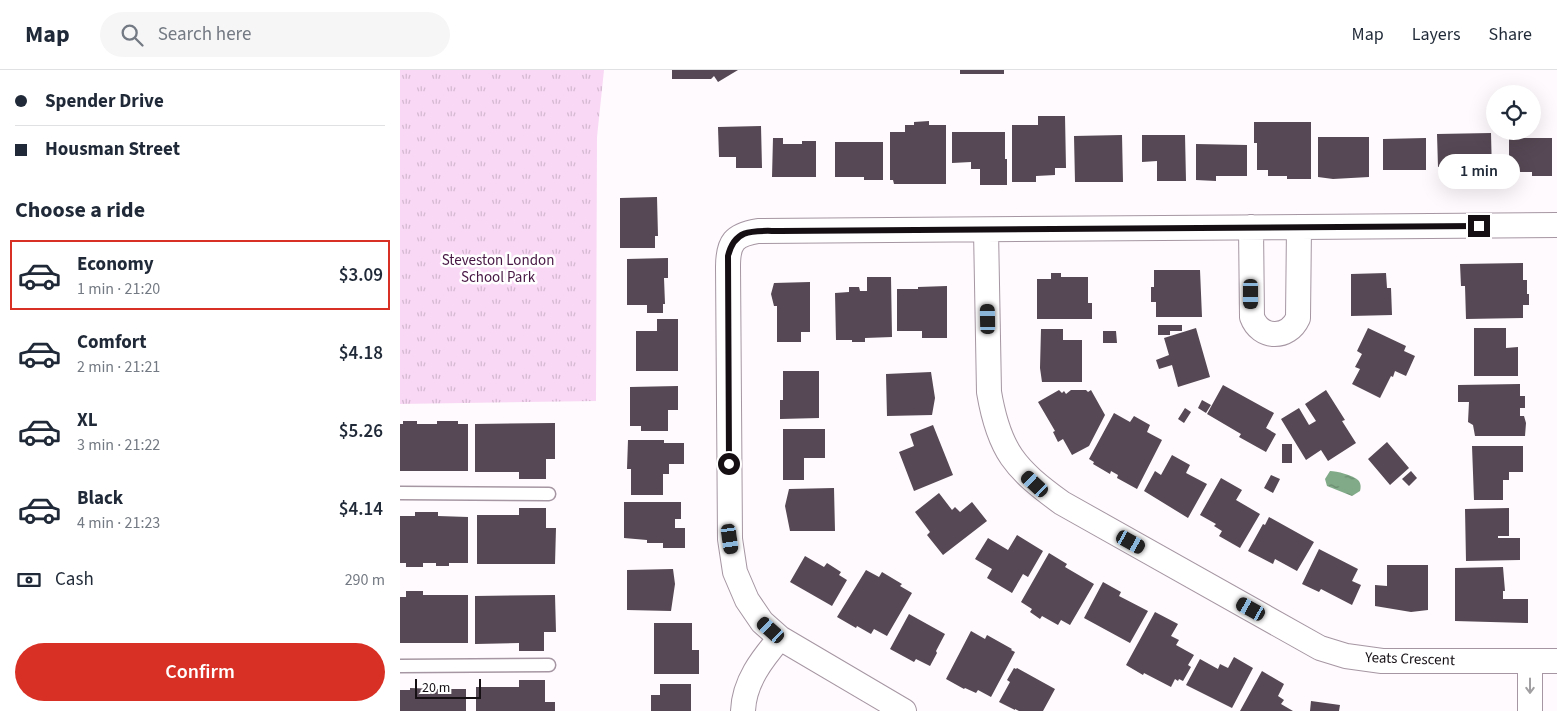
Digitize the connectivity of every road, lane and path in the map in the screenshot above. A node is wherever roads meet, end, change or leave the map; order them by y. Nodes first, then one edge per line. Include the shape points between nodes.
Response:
1 (1557, 225) edge
2 (1251, 227) junction
3 (1299, 227) junction
4 (986, 230) junction
5 (400, 493) edge
6 (549, 494) dead end
7 (780, 638) junction
8 (1530, 660) junction
9 (1557, 661) edge
10 (549, 665) dead end
11 (400, 666) edge
12 (743, 711) edge
13 (904, 711) edge
14 (1530, 711) edge

1 - 3 street
2 - 3 street
2 - 3 street via 1252,317 1262,331 1275,333 1287,332 1298,318
2 - 4 street
4 - 7 street via 758,231 737,236 730,246 730,539 735,572 747,600 762,622
4 - 8 street, Yeats Crescent via 989,392 1001,437 1020,470 1035,484 1062,503 1320,648 1382,661
5 - 6 lane
7 - 12 street via 748,684
7 - 13 street
8 - 9 street, Yeats Crescent
8 -> 14 street
10 - 11 lane

